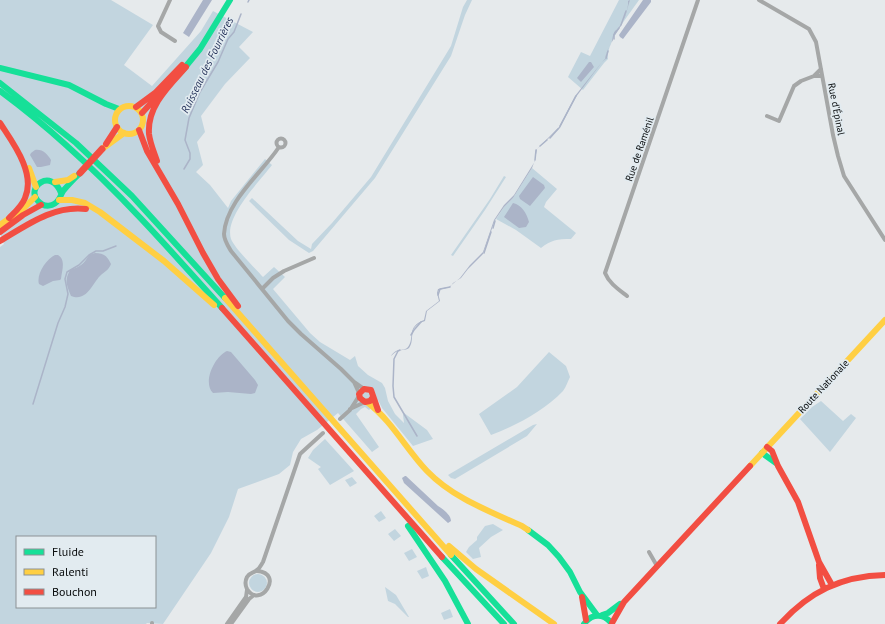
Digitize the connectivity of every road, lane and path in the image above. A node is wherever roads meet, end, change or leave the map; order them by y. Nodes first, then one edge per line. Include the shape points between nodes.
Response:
1 (170, 0) edge
2 (226, 0) edge
3 (230, 0) edge
4 (698, 0) edge
5 (759, 0) edge
6 (175, 41) dead end
7 (186, 67) junction
8 (0, 68) edge
9 (821, 69) junction
10 (814, 76) junction
11 (822, 76) junction
12 (0, 83) edge
13 (0, 91) edge
14 (136, 107) junction
15 (119, 110) junction
16 (142, 113) junction
17 (767, 116) dead end
18 (0, 123) edge
19 (117, 128) junction
20 (139, 130) junction
21 (124, 133) junction
22 (279, 147) dead end
23 (102, 149) junction
24 (17, 151) junction
25 (159, 170) junction
26 (80, 173) junction
27 (55, 182) junction
28 (36, 187) junction
29 (60, 196) junction
30 (35, 197) junction
31 (41, 205) junction
32 (9, 218) junction
33 (109, 219) junction
34 (0, 225) edge
35 (0, 232) edge
36 (885, 240) edge
37 (0, 241) edge
38 (314, 258) dead end
39 (262, 289) junction
40 (627, 296) dead end
41 (229, 316) junction
42 (244, 319) junction
43 (885, 320) edge
44 (360, 392) junction
45 (373, 397) junction
46 (366, 402) junction
47 (350, 410) junction
48 (379, 411) junction
49 (340, 419) dead end
50 (323, 433) dead end
51 (774, 439) junction
52 (764, 450) junction
53 (778, 466) junction
54 (391, 501) junction
55 (424, 525) junction
56 (649, 552) dead end
57 (263, 562) junction
58 (819, 562) junction
59 (658, 566) junction
60 (257, 571) junction
61 (264, 573) junction
62 (885, 575) edge
63 (832, 585) junction
64 (824, 589) junction
65 (248, 590) junction
66 (580, 592) junction
67 (254, 595) junction
68 (624, 602) junction
69 (600, 615) junction
70 (585, 622) edge
71 (612, 623) edge
72 (226, 624) edge
73 (231, 624) edge
74 (468, 624) edge
75 (504, 624) edge
76 (514, 624) edge
77 (554, 624) edge
78 (780, 624) edge

1 - 6 street via 158,26 160,32
2 - 14 main road via 183,64 153,95
3 - 7 main road
4 - 40 street, Rue de Raménil via 605,273 612,285
5 - 9 street, Rue d’Épinal via 809,29 816,42
7 - 16 main road
7 - 25 main road via 155,106 150,117 149,130
8 - 15 main road via 71,86
9 - 10 street
9 - 11 street, Rue d’Épinal
10 - 11 street
10 - 17 street via 794,86 778,121
11 - 36 street, Rue d’Épinal via 844,176
12 - 42 main road via 76,143 111,176 164,230
13 - 41 main road via 45,126 109,185
14 - 15 main road via 128,105
14 - 16 main road
15 - 19 main road via 115,120
16 - 20 main road via 143,122
18 - 24 main road
19 - 21 main road
19 - 23 main road
20 - 21 main road via 130,134
20 - 25 main road
21 - 23 main road
22 - 39 street via 234,205 224,235 228,246
23 - 26 main road, bridge
24 - 28 main road via 28,166
24 - 32 main road via 27,175 27,189 19,208
25 - 42 main road via 203,253
26 - 27 main road via 68,180
26 - 29 main road
27 - 28 main road via 44,181
27 - 29 main road via 60,189
28 - 30 main road
29 - 31 main road via 53,205
29 - 33 main road via 85,203
30 - 31 main road
30 - 32 main road
31 - 35 main road
32 - 34 main road
33 - 37 main road via 82,208 61,209
33 - 41 main road
38 - 39 street via 284,271
39 - 44 street via 288,321 341,369
41 - 54 main road
42 - 55 main road
43 - 51 main road, Route Nationale
44 - 45 main road via 371,390
44 - 46 main road via 361,400
44 - 47 street
45 - 46 main road
45 - 48 main road
46 - 47 street
46 - 48 main road
47 - 49 street
48 - 66 main road via 427,471 439,482 464,500 522,526 548,545 570,572
50 - 57 street via 300,454
51 - 52 main road, Route Nationale
51 - 53 main road
52 - 53 main road
52 - 59 main road, Route Nationale
53 - 58 main road via 798,502
54 - 74 main road via 445,581
54 - 75 main road
55 - 76 main road
55 - 77 main road via 476,569
56 - 59 street
57 - 60 street
57 - 61 street
58 - 63 main road
58 - 64 main road
59 - 68 main road, Route Nationale
60 - 61 street
60 - 65 street via 247,578 245,584
61 - 67 street via 269,579 268,590
62 - 63 main road via 872,574
63 - 64 main road
64 - 78 main road via 788,614
65 - 67 street
65 - 72 street via 246,597
66 - 69 main road via 590,607
66 - 70 main road
67 - 73 street
68 - 69 main road via 608,613
68 - 71 main road
69 - 70 main road via 591,616
69 - 71 main road

